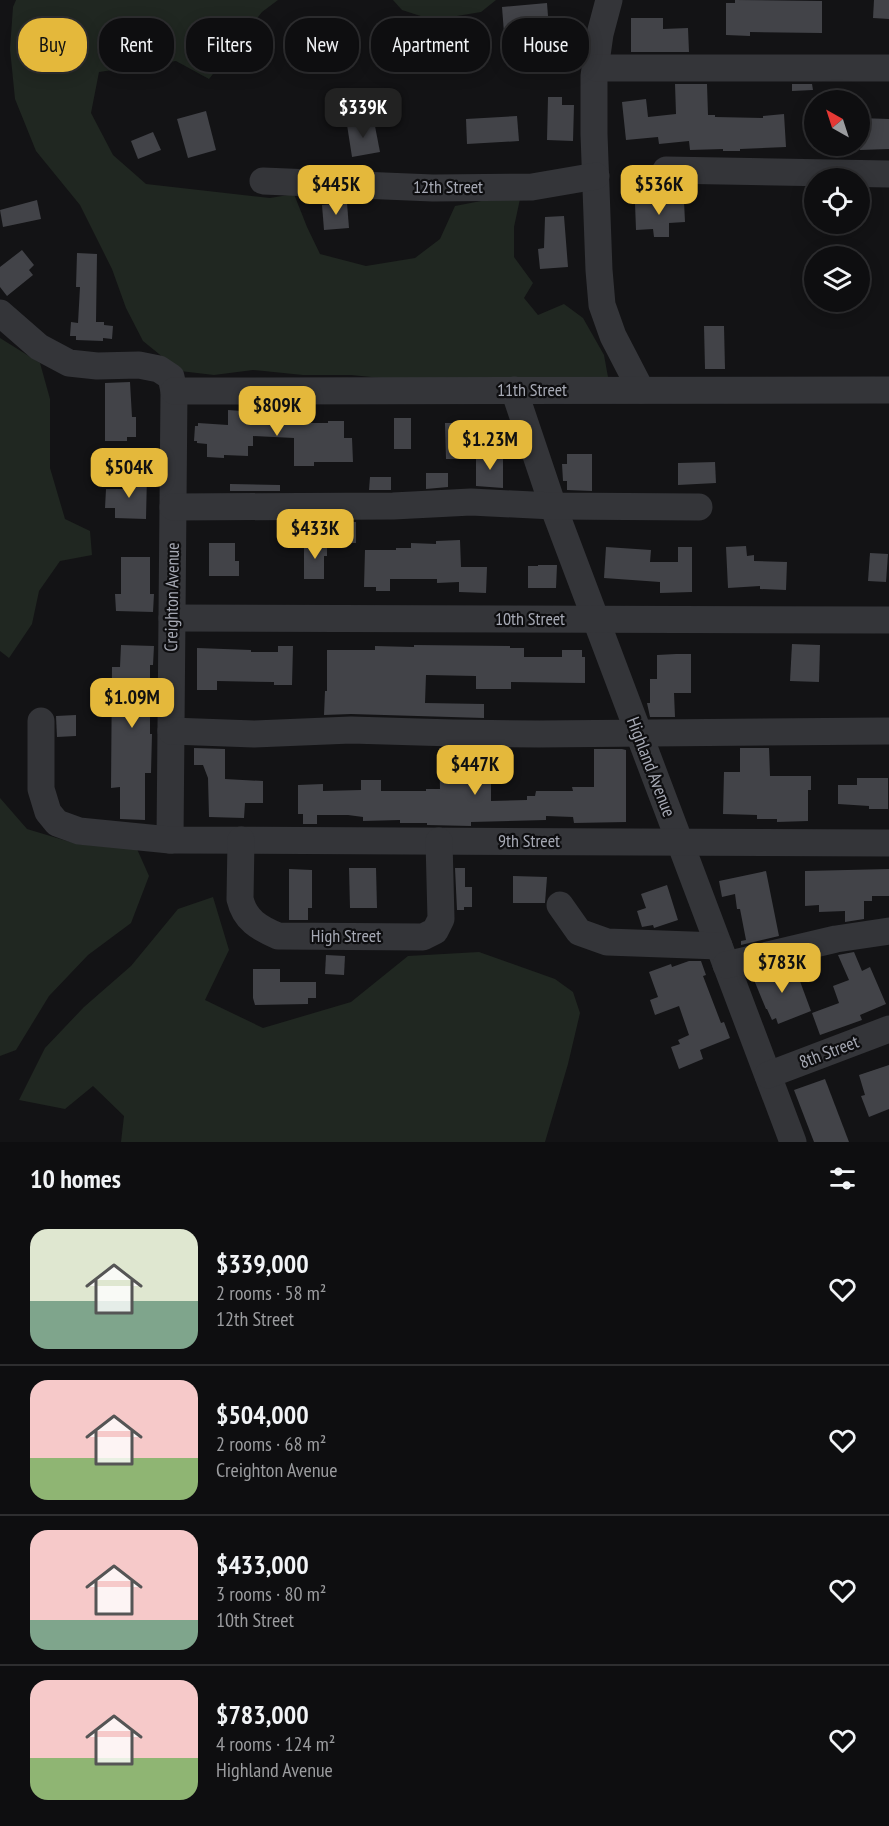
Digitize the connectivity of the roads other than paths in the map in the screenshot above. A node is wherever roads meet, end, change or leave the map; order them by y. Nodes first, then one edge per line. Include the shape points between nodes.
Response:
1 (609, 0) edge
2 (889, 68) edge
3 (596, 69) junction
4 (666, 170) dead end
5 (889, 174) edge
6 (596, 176) junction
7 (263, 181) dead end
8 (0, 313) edge
9 (514, 390) junction
10 (641, 390) junction
11 (889, 390) edge
12 (174, 391) junction
13 (553, 506) junction
14 (173, 507) junction
15 (699, 507) dead end
16 (172, 618) junction
17 (595, 619) junction
18 (889, 620) edge
19 (41, 721) dead end
20 (171, 731) junction
21 (638, 732) junction
22 (889, 732) edge
23 (170, 840) junction
24 (241, 840) junction
25 (439, 841) junction
26 (680, 842) junction
27 (889, 843) edge
28 (560, 905) dead end
29 (889, 930) edge
30 (723, 956) junction
31 (889, 1029) edge
32 (768, 1075) junction
33 (793, 1142) edge

1 - 3 street
2 - 3 street
3 - 6 street
4 - 5 street
6 - 7 street, 12th Street via 532,187 433,188
6 - 10 street via 602,305
8 - 12 street via 39,347 69,363 159,369 171,377
9 - 10 street, 11th Street
9 - 12 street, 11th Street
9 - 13 street, Highland Avenue
10 - 11 street, 11th Street
12 - 14 street, Creighton Avenue
13 - 14 street via 471,502
13 - 15 street
13 - 17 street, Highland Avenue
14 - 16 street, Creighton Avenue
16 - 17 street, 10th Street
16 - 20 street, Creighton Avenue
17 - 18 street, 10th Street
17 - 21 street, Highland Avenue
19 - 23 street, 9th Street via 41,789 48,812 57,823 79,831
20 - 21 street
20 - 23 street, Creighton Avenue
21 - 22 street
21 - 26 street, Highland Avenue
23 - 24 street, 9th Street
24 - 25 street, 9th Street
24 - 25 street, High Street via 242,908 254,924 265,930 278,936 423,937 435,931 441,919
25 - 26 street, 9th Street
26 - 27 street, 9th Street
26 - 30 street, Highland Avenue
28 - 30 street via 579,932 607,942
29 - 30 street
30 - 32 street, Highland Avenue
31 - 32 street, 8th Street
32 - 33 street, Highland Avenue

